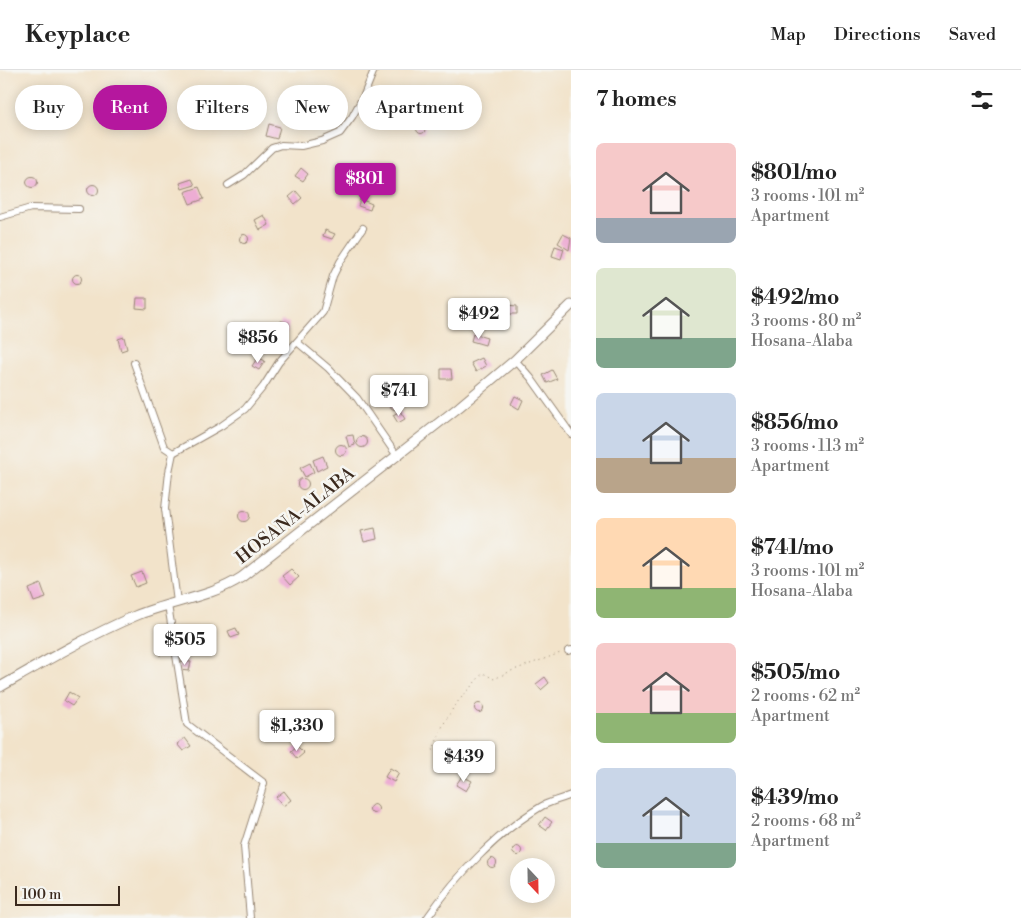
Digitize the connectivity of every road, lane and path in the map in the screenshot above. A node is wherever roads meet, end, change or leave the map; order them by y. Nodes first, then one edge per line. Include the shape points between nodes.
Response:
1 (374, 70) edge
2 (228, 186) dead end
3 (79, 209) dead end
4 (0, 217) edge
5 (362, 228) dead end
6 (571, 305) edge
7 (297, 342) junction
8 (515, 360) junction
9 (134, 363) dead end
10 (571, 434) edge
11 (172, 453) junction
12 (397, 456) junction
13 (173, 604) junction
14 (166, 622) dead end
15 (570, 650) edge
16 (160, 656) dead end
17 (0, 687) edge
18 (444, 761) dead end
19 (571, 795) edge
20 (250, 918) edge
21 (427, 918) edge

1 - 2 street via 352,117 340,133 322,142 272,148
3 - 4 street via 31,208
5 - 7 street via 333,276 323,312
6 - 8 main road, HOSANA-ALABA
7 - 11 street via 245,408 221,426
7 - 12 street via 357,398
8 - 10 street
8 - 12 main road, HOSANA-ALABA
9 - 11 street via 164,447
11 - 13 street via 165,509
12 - 13 main road, HOSANA-ALABA via 242,577 221,589
13 - 17 main road, HOSANA-ALABA via 137,615 81,641
13 - 20 street via 187,724 264,783 244,846
14 - 16 path
15 - 18 path via 494,679 482,673 443,725 434,750
19 - 21 street via 544,806 506,832 440,899

